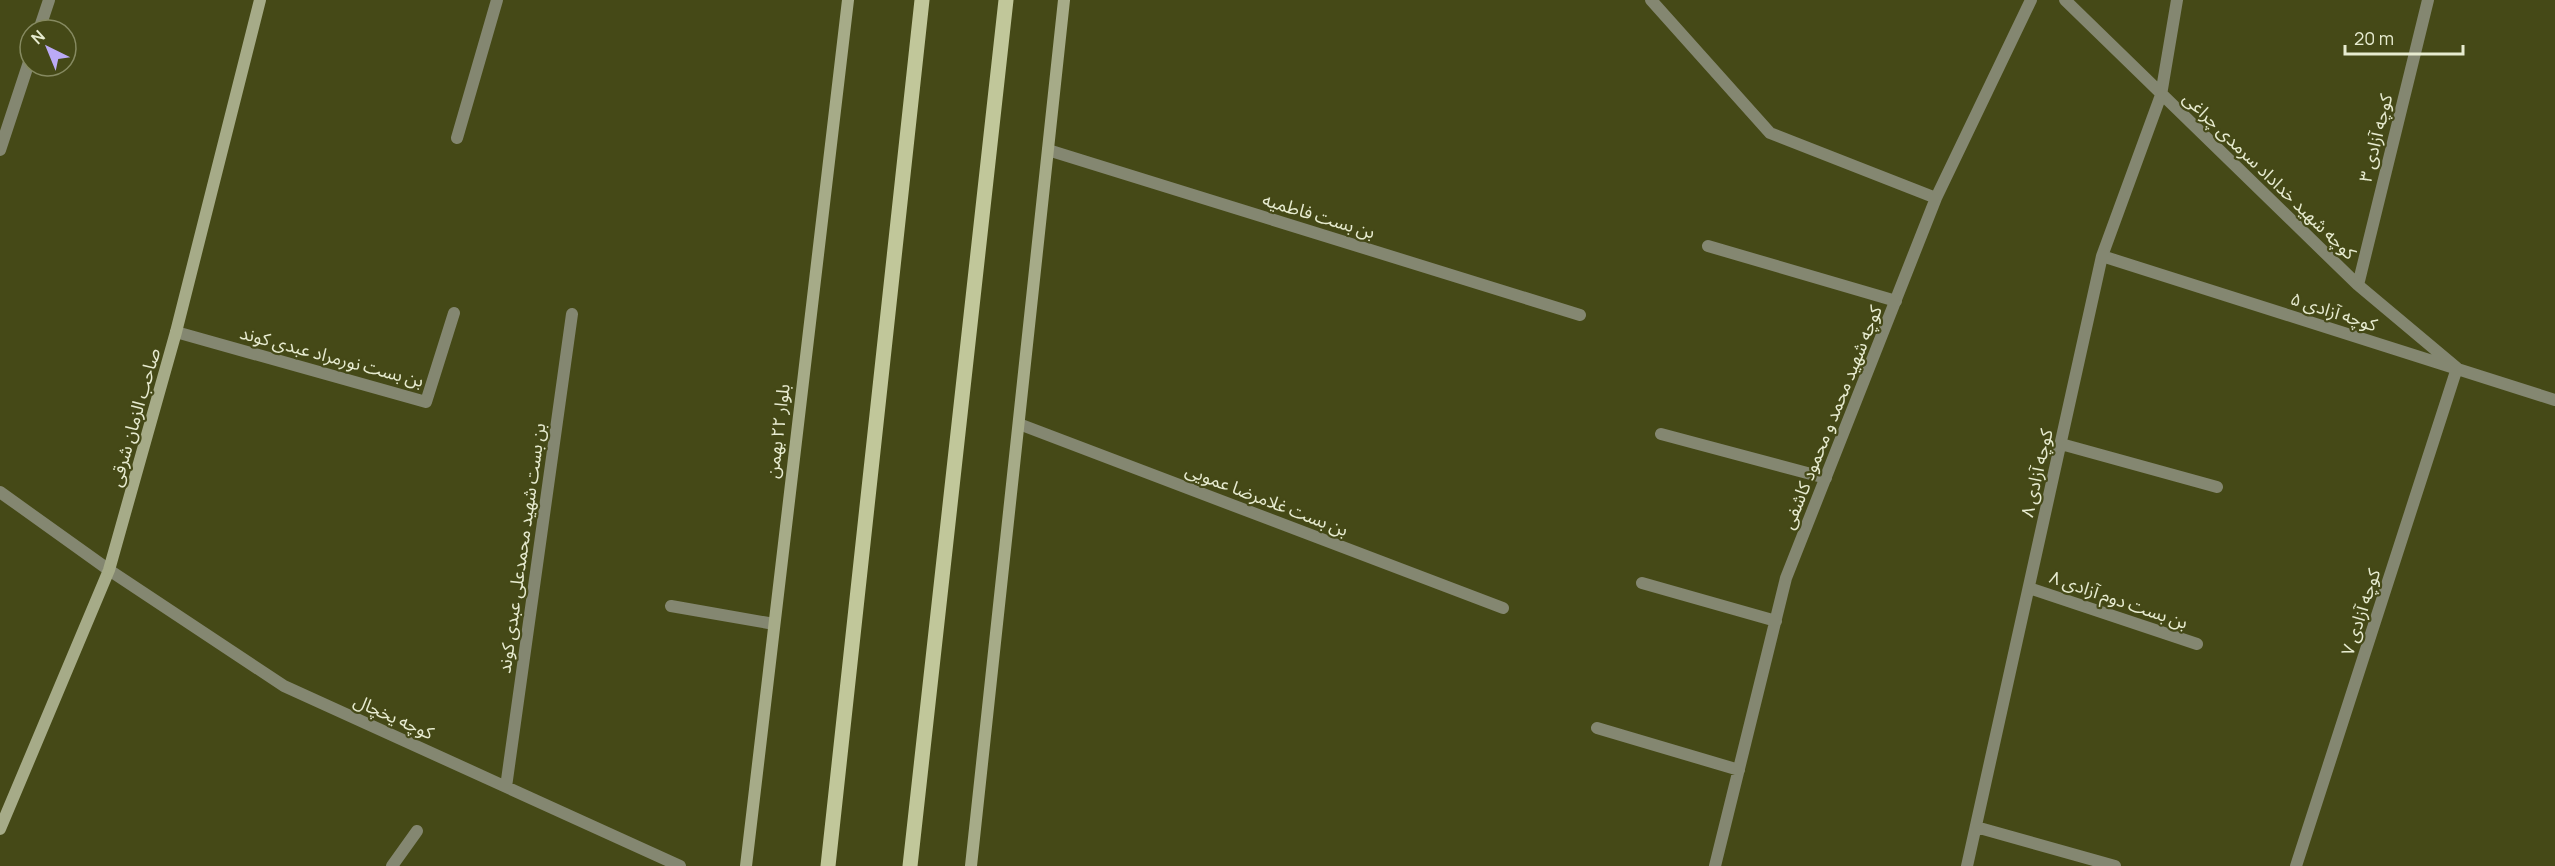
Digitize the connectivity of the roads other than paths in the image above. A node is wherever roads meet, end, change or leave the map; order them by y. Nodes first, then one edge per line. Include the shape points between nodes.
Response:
1 (49, 0) edge
2 (260, 0) edge
3 (497, 0) edge
4 (848, 0) edge
5 (922, 0) edge
6 (1006, 0) edge
7 (1064, 0) edge
8 (1651, 0) edge
9 (2031, 0) edge
10 (2065, 0) edge
11 (2177, 0) edge
12 (2428, 0) edge
13 (43, 18) edge
14 (24, 78) edge
15 (2160, 95) junction
16 (457, 138) dead end
17 (0, 150) edge
18 (1048, 150) junction
19 (1936, 198) junction
20 (1708, 246) dead end
21 (2102, 256) junction
22 (2358, 285) junction
23 (1896, 301) junction
24 (454, 314) dead end
25 (572, 314) dead end
26 (1580, 315) dead end
27 (176, 332) junction
28 (2457, 369) junction
29 (2555, 400) edge
30 (1019, 424) junction
31 (1662, 434) dead end
32 (2061, 444) junction
33 (1826, 478) junction
34 (2217, 488) dead end
35 (0, 492) edge
36 (109, 570) junction
37 (1642, 583) dead end
38 (2029, 588) junction
39 (671, 606) dead end
40 (1503, 608) dead end
41 (1776, 621) junction
42 (774, 624) junction
43 (2197, 644) dead end
44 (1597, 728) dead end
45 (1739, 770) junction
46 (506, 787) junction
47 (1976, 827) junction
48 (0, 829) edge
49 (417, 831) dead end
50 (392, 866) edge
51 (680, 866) edge
52 (746, 866) edge
53 (828, 866) edge
54 (910, 866) edge
55 (971, 866) edge
56 (1715, 866) edge
57 (1967, 866) edge
58 (2115, 866) edge
59 (2296, 866) edge

1 - 13 street
2 - 27 main road, صاحب الزمان شرقی
3 - 16 street
4 - 42 main road, بلوار ۲۲ بهمن
5 - 53 main road
6 - 54 main road
7 - 18 main road
8 - 19 street via 1770,133
9 - 19 street, کوچه شهید محمد و محمود کاشفی
10 - 15 street, کوچه شهید خداداد سرمدی چراغی
11 - 15 street, کوچه آزادی ۸
12 - 22 street, کوچه آزادی ۳
14 - 17 street
15 - 21 street, کوچه آزادی ۸
15 - 22 street, کوچه شهید خداداد سرمدی چراغی
18 - 26 street, بن بست فاطمیه
18 - 30 main road
19 - 23 street, کوچه شهید محمد و محمود کاشفی
20 - 23 street
21 - 28 street, کوچه آزادی ۵
21 - 32 street, کوچه آزادی ۸
22 - 28 street, کوچه شهید خداداد سرمدی چراغی
23 - 33 street, کوچه شهید محمد و محمود کاشفی
24 - 27 street, بن بست نورمراد عبدی کوند via 426,402
25 - 46 street, بن بست شهید محمدعلی عبدی کوند
27 - 36 main road, صاحب الزمان شرقی
28 - 29 street, کوچه آزادی ۵
28 - 59 street, کوچه آزادی ۷
30 - 40 street, بن بست غلامرضا عمویی
30 - 55 main road
31 - 33 street
32 - 34 street
32 - 38 street, کوچه آزادی ۸
33 - 41 street, کوچه شهید محمد و محمود کاشفی via 1786,578
35 - 36 street, کوچه یخچال
36 - 46 street, کوچه یخچال via 284,686
36 - 48 main road, صاحب الزمان شرقی
37 - 41 street
38 - 43 street, بن بست دوم آزادی ۸
38 - 47 street, کوچه آزادی ۸
39 - 42 street
41 - 45 street, کوچه شهید محمد و محمود کاشفی
42 - 52 main road, بلوار ۲۲ بهمن
44 - 45 street
45 - 56 street, کوچه شهید محمد و محمود کاشفی
46 - 51 street, کوچه یخچال
47 - 57 street, کوچه آزادی ۸
47 - 58 street
49 - 50 street

